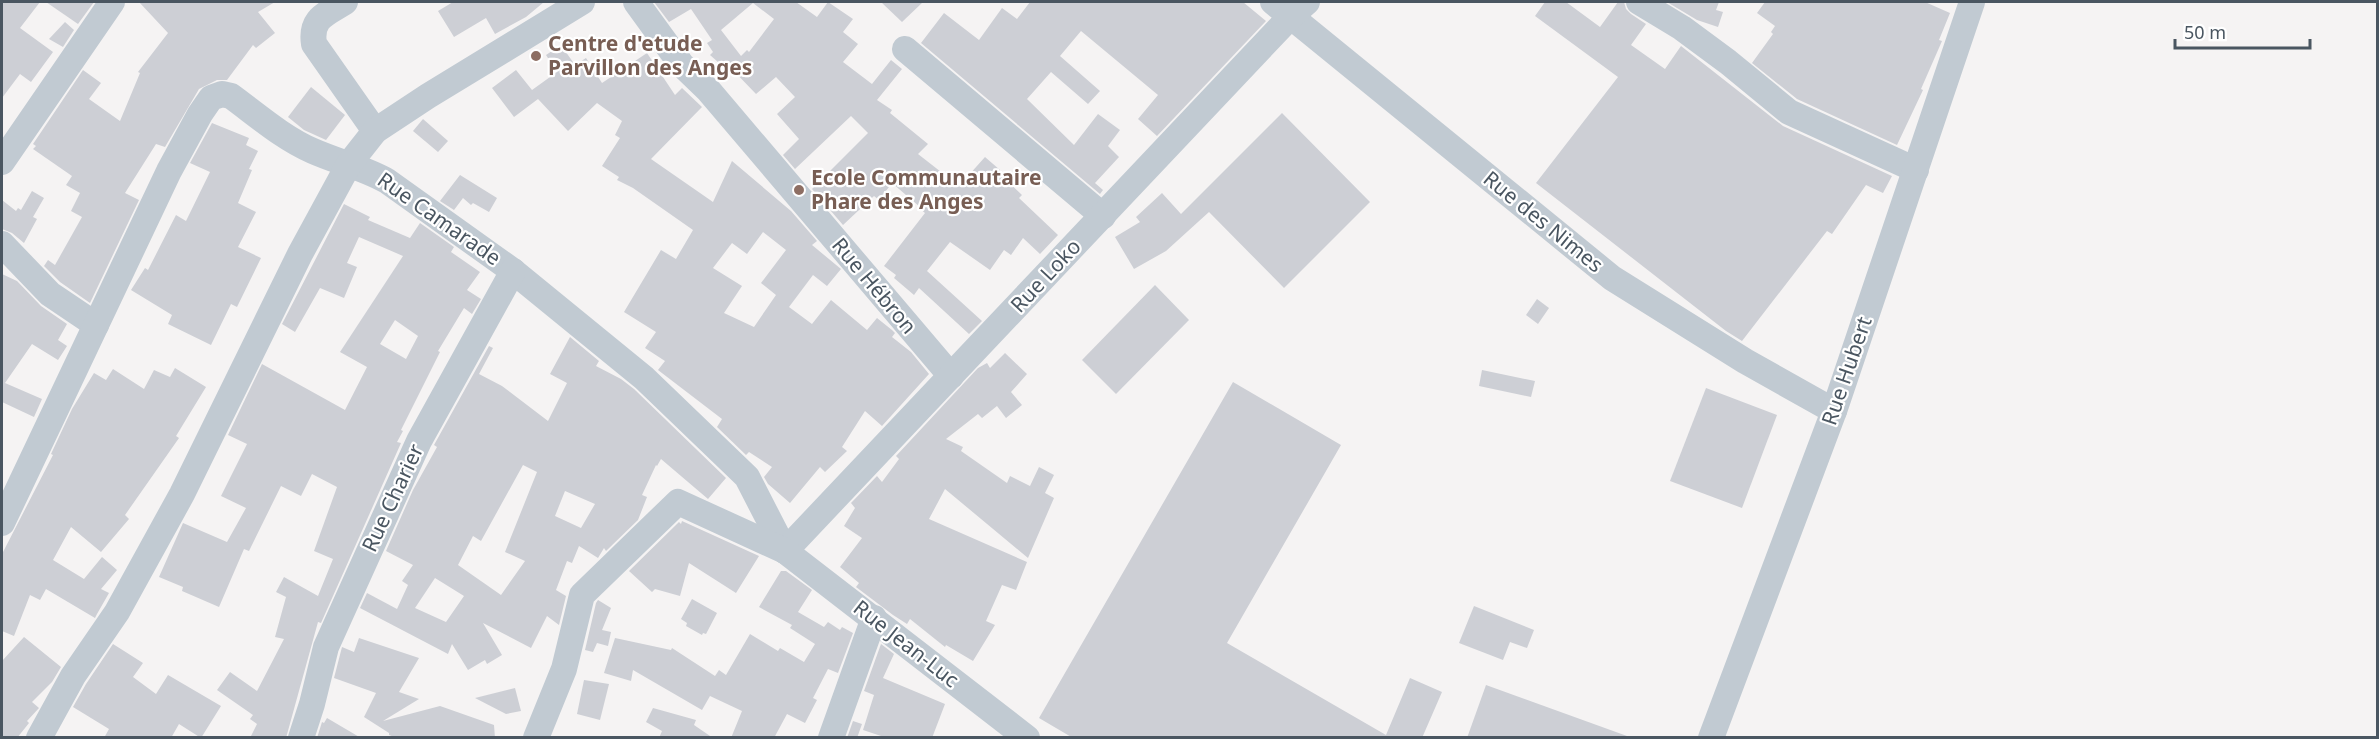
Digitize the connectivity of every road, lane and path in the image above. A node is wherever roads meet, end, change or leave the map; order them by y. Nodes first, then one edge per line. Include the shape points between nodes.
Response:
1 (112, 2) edge
2 (345, 2) edge
3 (582, 2) edge
4 (636, 2) edge
5 (1639, 2) edge
6 (1972, 2) edge
7 (1291, 6) edge
8 (904, 49) dead end
9 (375, 131) junction
10 (2, 162) edge
11 (349, 164) junction
12 (1916, 170) junction
13 (1103, 216) junction
14 (3, 251) edge
15 (513, 271) junction
16 (96, 325) junction
17 (951, 376) junction
18 (1834, 411) junction
19 (2, 523) edge
20 (785, 551) junction
21 (874, 618) junction
22 (39, 738) edge
23 (301, 738) edge
24 (536, 738) edge
25 (831, 738) edge
26 (1027, 738) edge
27 (1711, 738) edge

1 - 10 street
2 - 9 street via 319,19 312,30 314,44
3 - 9 street
4 - 17 street, Rue Hébron via 681,64 709,91
5 - 12 street via 1728,62 1789,112
6 - 12 street, Rue Hubert
7 - 13 street, Rue Loko
7 - 18 street, Rue des Nimes via 1612,278
8 - 13 street
9 - 11 street
11 - 15 street, Rue Camarade via 387,181
11 - 16 street, Rue Camarade via 295,142 231,96 222,94 211,99 169,171
11 - 22 street via 300,254 182,494 117,612 73,676
12 - 18 street, Rue Hubert
13 - 17 street, Rue Loko
14 - 16 street via 50,294
15 - 20 street, Rue Camarade via 644,378 747,477
15 - 23 street, Rue Charier via 409,463 326,647
16 - 19 street, Rue Camarade
17 - 20 street, Rue Loko
18 - 27 street, Rue Hubert
20 - 21 street, Rue Jean-Luc
20 - 24 street via 678,502 582,595 564,669
21 - 25 street
21 - 26 street, Rue Jean-Luc

